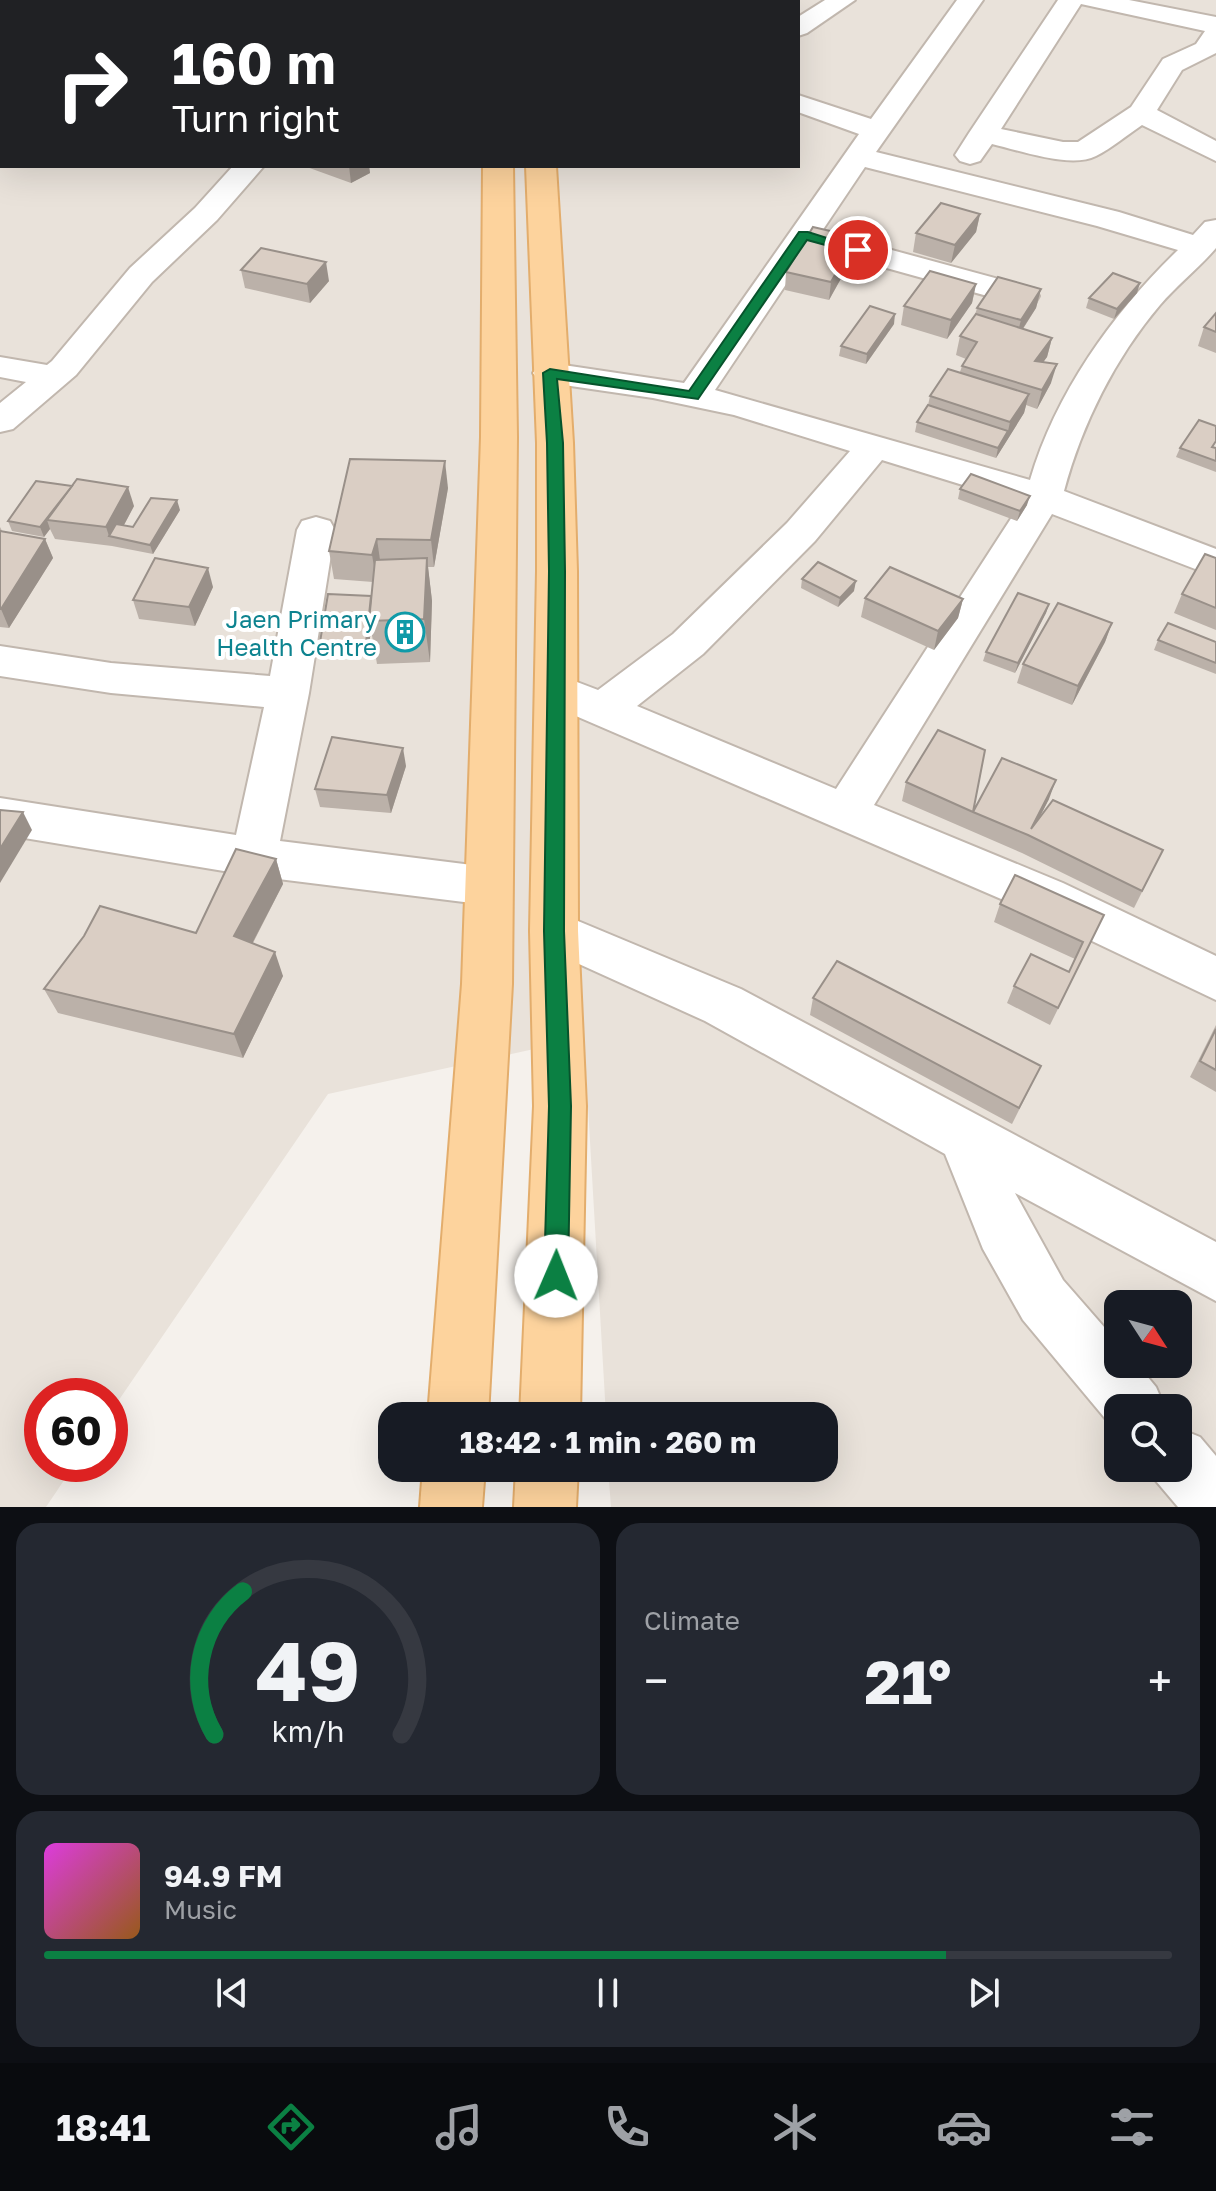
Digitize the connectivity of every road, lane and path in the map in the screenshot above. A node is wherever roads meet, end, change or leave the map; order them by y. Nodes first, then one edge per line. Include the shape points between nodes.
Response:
1 (842, 0) edge
2 (970, 0) edge
3 (1071, 0) edge
4 (1103, 1) edge
5 (1210, 20) edge
6 (800, 27) edge
7 (800, 104) edge
8 (1141, 113) junction
9 (877, 131) junction
10 (983, 133) junction
11 (1216, 152) edge
12 (859, 157) junction
13 (247, 168) edge
14 (498, 168) edge
15 (541, 168) edge
16 (955, 180) junction
17 (803, 235) junction
18 (1208, 238) edge
19 (1023, 296) edge
20 (0, 367) edge
21 (550, 373) junction
22 (53, 376) junction
23 (693, 396) junction
24 (0, 421) edge
25 (874, 446) junction
26 (1044, 497) junction
27 (316, 530) dead end
28 (1216, 564) edge
29 (0, 661) edge
30 (556, 690) junction
31 (288, 693) junction
32 (602, 710) junction
33 (845, 813) junction
34 (0, 816) edge
35 (254, 857) junction
36 (488, 886) junction
37 (554, 931) junction
38 (1216, 979) edge
39 (965, 1137) junction
40 (1216, 1273) edge
41 (1123, 1394) edge
42 (459, 1402) edge
43 (550, 1402) edge
44 (1192, 1476) edge
45 (453, 1482) edge
46 (546, 1482) edge
47 (1216, 1504) edge
48 (451, 1507) edge
49 (545, 1507) edge

1 - 6 street
2 - 9 street
3 - 10 street
4 - 5 street
5 - 8 street via 1205,50 1172,65
7 - 9 street
8 - 10 street via 1084,151
8 - 11 street
9 - 12 street
10 - 16 street
12 - 16 street
12 - 17 street
13 - 22 street via 141,275
14 - 36 main road via 499,437
15 - 21 main road
16 - 18 street
17 - 19 street
17 - 23 street
18 - 26 street via 1140,308 1106,359 1053,459
20 - 22 street
21 - 23 street
21 - 30 main road
22 - 24 street
23 - 25 street
25 - 26 street
25 - 32 street via 801,532 698,634
26 - 28 street
26 - 33 street
27 - 31 street
29 - 31 street via 126,680
30 - 32 street
30 - 37 main road
31 - 35 street
32 - 33 street
33 - 38 street via 1046,897
34 - 35 street
35 - 36 street
36 - 42 main road via 487,984
37 - 39 street via 723,1005
37 - 43 main road via 560,1106
39 - 40 street
39 - 41 street via 1003,1230 1043,1300
44 - 47 street
45 - 48 main road
46 - 49 main road

